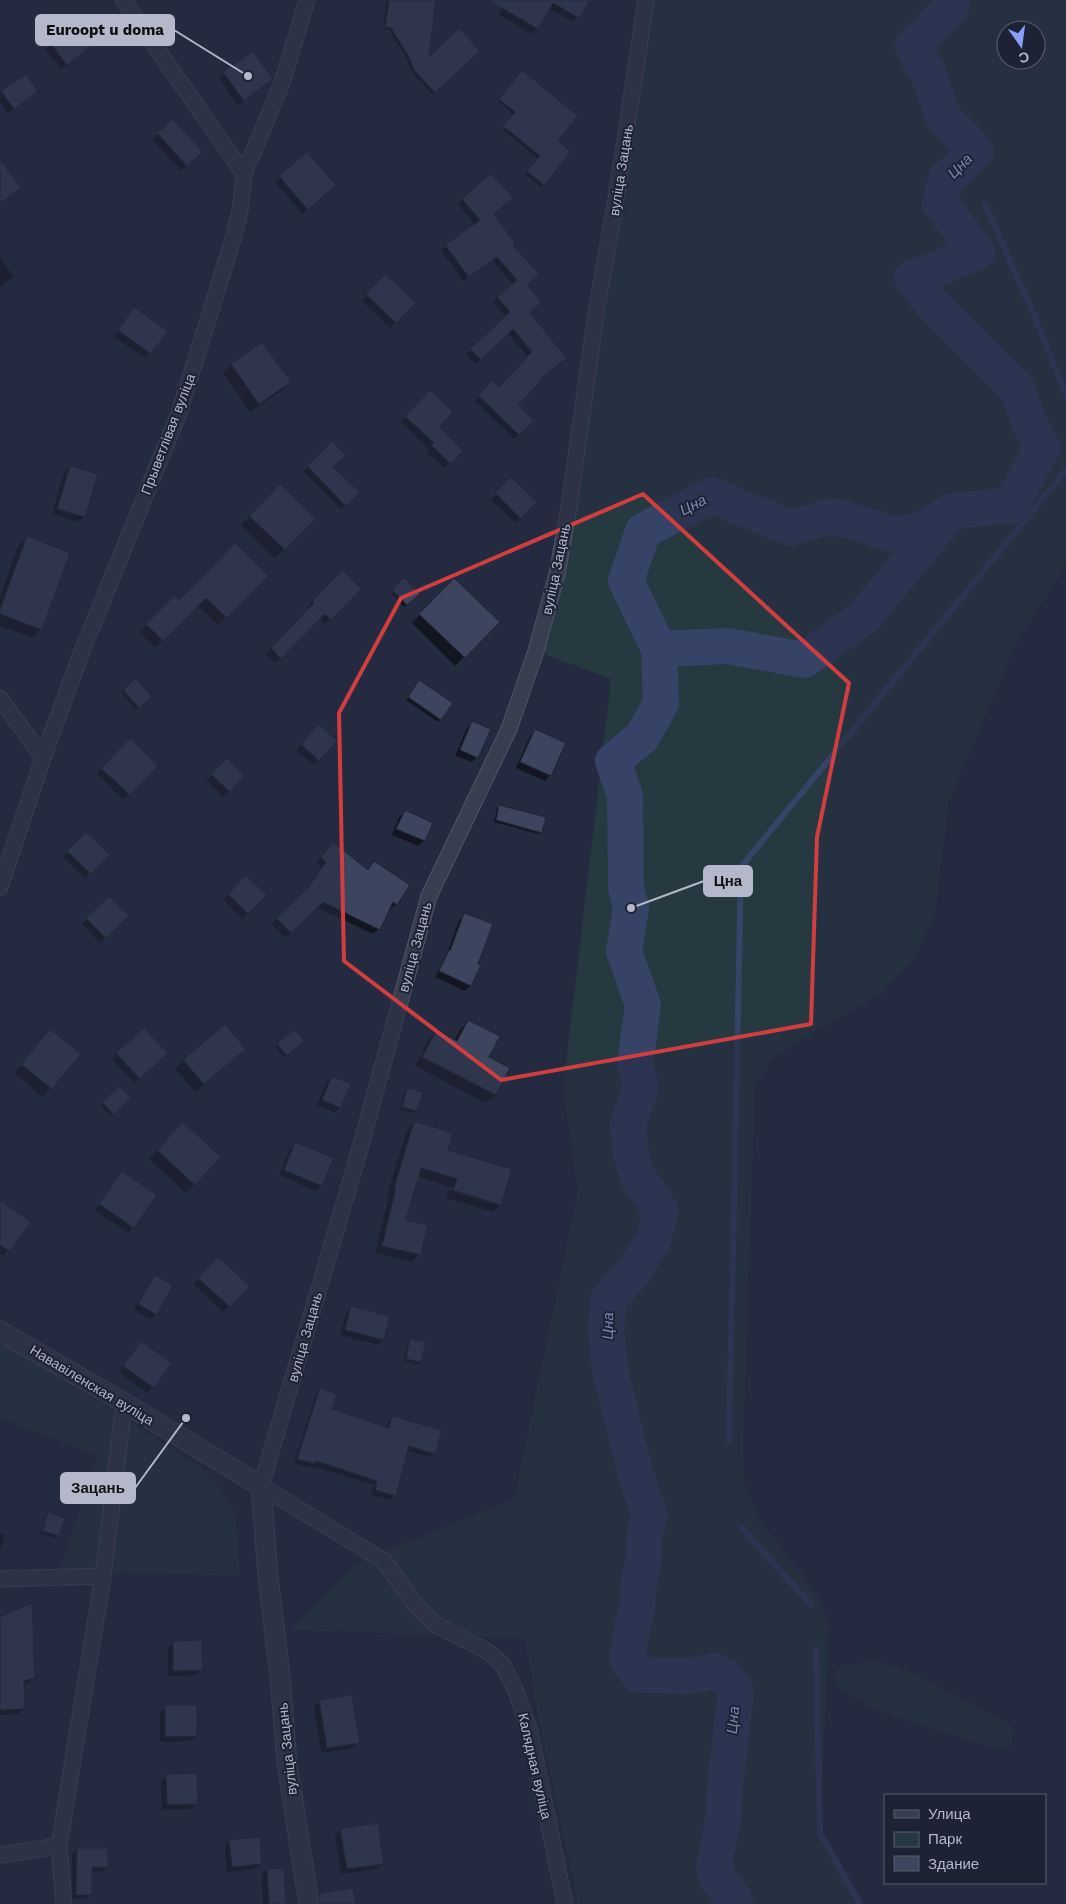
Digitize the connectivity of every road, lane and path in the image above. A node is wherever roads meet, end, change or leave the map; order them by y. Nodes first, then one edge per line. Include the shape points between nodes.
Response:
1 (123, 0) edge
2 (307, 0) edge
3 (646, 0) edge
4 (244, 174) junction
5 (0, 698) edge
6 (43, 758) junction
7 (0, 887) edge
8 (0, 1331) edge
9 (124, 1403) junction
10 (261, 1486) junction
11 (103, 1576) junction
12 (0, 1579) edge
13 (58, 1846) junction
14 (0, 1855) edge
15 (64, 1904) edge
16 (309, 1904) edge
17 (565, 1904) edge

1 - 4 street
2 - 4 street, Прыветлівая вуліца via 282,83
3 - 10 street, вуліца Зацань via 557,574 536,651 509,729 429,896 358,1158
4 - 6 street, Прыветлівая вуліца via 233,239 179,413 82,650
5 - 6 street
6 - 7 street, Прыветлівая вуліца
8 - 9 street, Нававіленская вуліца
9 - 10 street, Нававіленская вуліца
9 - 11 street
10 - 16 street, вуліца Зацань via 287,1763
10 - 17 street, Калядная вуліца via 384,1562 414,1603 436,1625 487,1651 503,1665 530,1732
11 - 12 street
11 - 13 street
13 - 14 street
13 - 15 street

